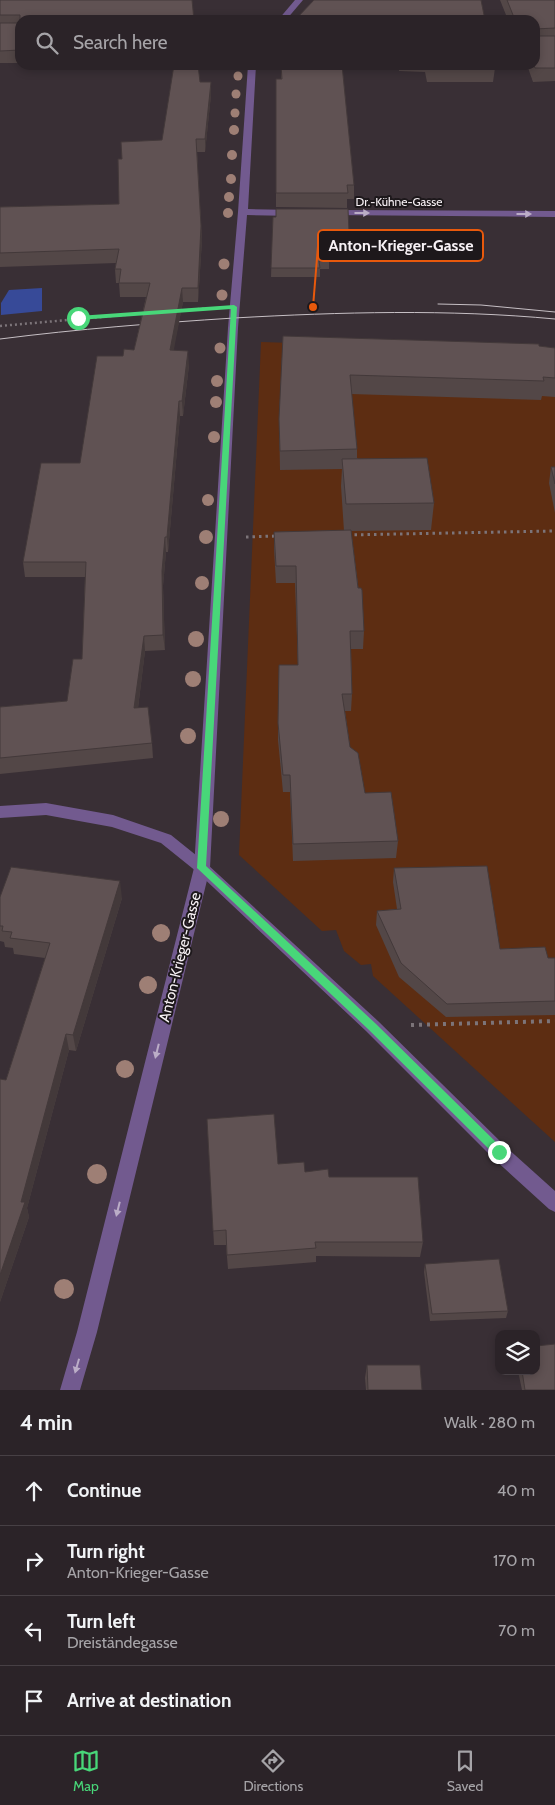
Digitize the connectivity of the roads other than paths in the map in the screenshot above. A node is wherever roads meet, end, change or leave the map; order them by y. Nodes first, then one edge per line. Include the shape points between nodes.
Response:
1 (299, 0) edge
2 (286, 15) edge
3 (252, 70) edge
4 (243, 212) junction
5 (302, 213) edge
6 (321, 213) edge
7 (555, 214) edge
8 (0, 812) edge
9 (202, 868) junction
10 (555, 1203) edge
11 (70, 1390) edge

1 - 2 street
3 - 4 street, Anton-Krieger-Gasse
4 - 5 street
4 - 9 street, Anton-Krieger-Gasse via 234,307
6 -> 7 street, Dr.-Kühne-Gasse
8 - 9 street via 46,810 113,821 166,839
9 - 10 street
9 -> 11 street, Anton-Krieger-Gasse

